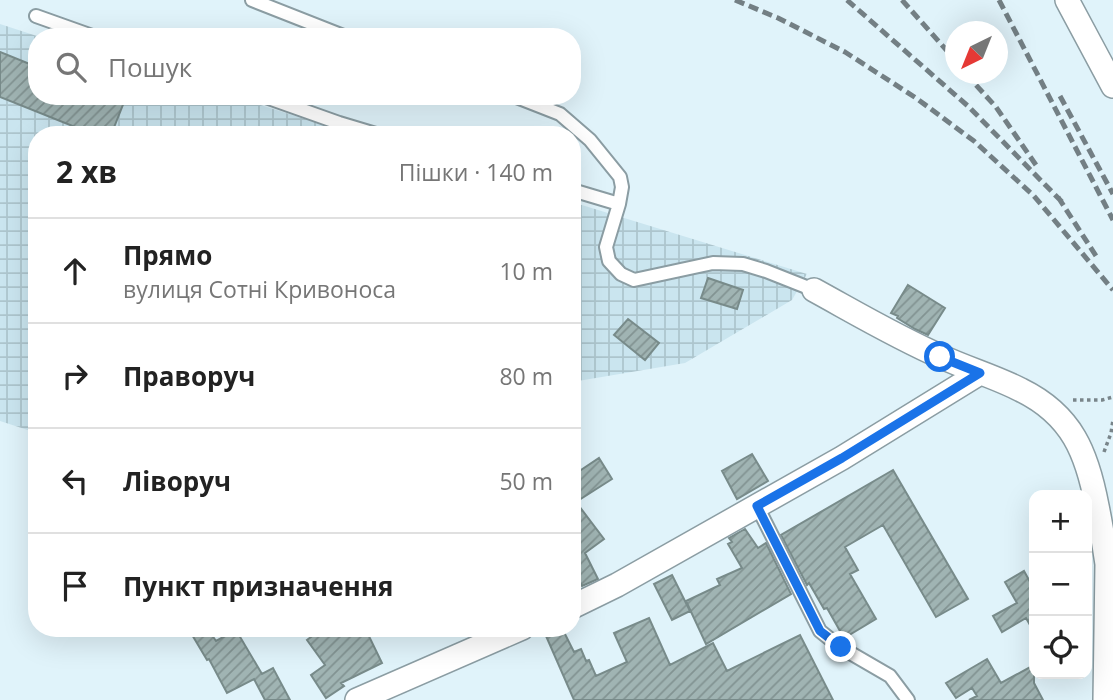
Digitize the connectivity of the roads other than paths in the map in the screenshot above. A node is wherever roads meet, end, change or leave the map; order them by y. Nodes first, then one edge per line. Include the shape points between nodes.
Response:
1 (251, 0) edge
2 (1067, 0) edge
3 (36, 16) dead end
4 (70, 28) edge
5 (323, 28) edge
6 (1113, 86) edge
7 (288, 105) edge
8 (537, 105) edge
9 (349, 126) edge
10 (574, 126) edge
11 (581, 132) edge
12 (581, 193) edge
13 (619, 204) junction
14 (814, 290) joint
15 (980, 373) junction
16 (757, 506) junction
17 (581, 603) edge
18 (501, 637) edge
19 (357, 700) edge
20 (908, 700) edge
21 (1104, 700) edge

1 - 5 lane
2 - 6 street
3 - 4 lane
7 - 9 lane
8 - 10 lane via 560,114
11 - 13 lane via 620,177
12 - 13 lane
13 - 14 lane via 606,247 609,261 634,280 713,263 743,264
14 - 15 street via 940,357
15 - 16 street
15 - 21 street via 1040,401 1068,428 1087,462 1107,564
16 - 17 street
16 - 20 lane via 820,631 890,676
18 - 19 street

